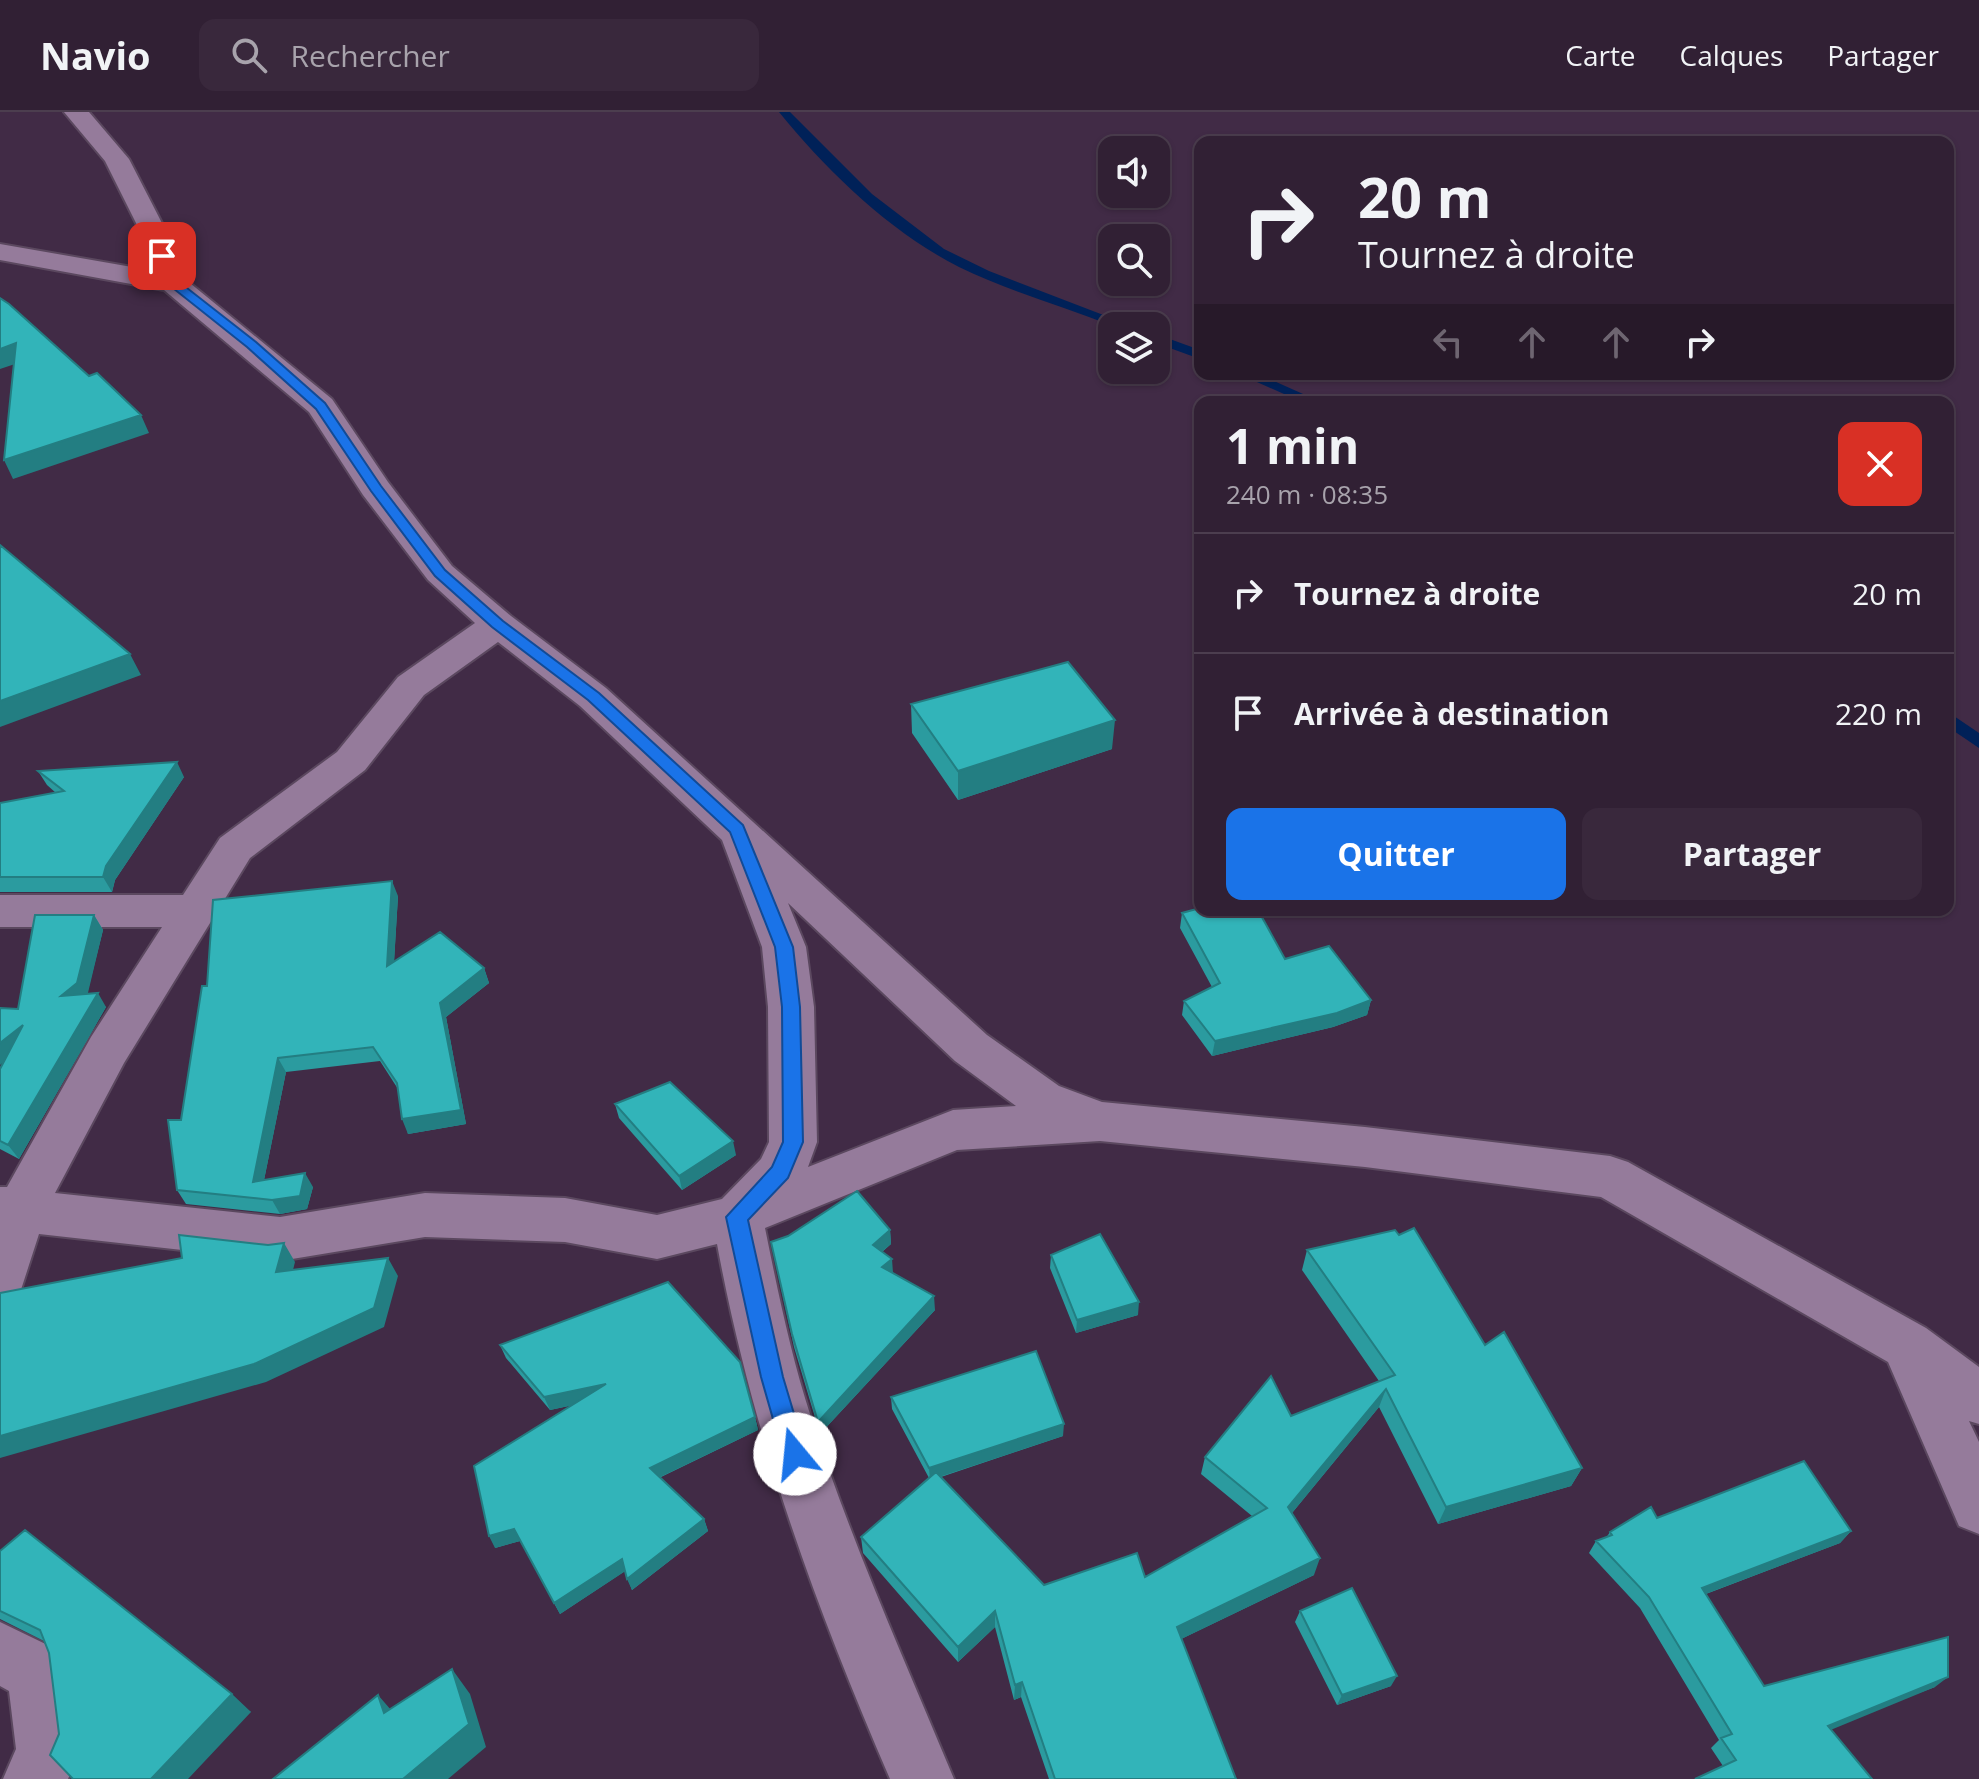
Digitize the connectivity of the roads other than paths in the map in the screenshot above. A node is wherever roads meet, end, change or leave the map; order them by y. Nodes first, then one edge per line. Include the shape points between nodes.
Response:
1 (76, 112) edge
2 (0, 252) edge
3 (173, 283) junction
4 (498, 624) junction
5 (737, 829) junction
6 (0, 911) edge
7 (196, 911) junction
8 (1100, 1121) junction
9 (11, 1208) edge
10 (737, 1217) junction
11 (0, 1283) edge
12 (1907, 1345) junction
13 (1979, 1399) edge
14 (1979, 1506) edge
15 (0, 1652) edge
16 (35, 1779) edge
17 (922, 1779) edge

1 - 3 street via 116,159
2 - 3 street
3 - 4 street via 321,406 440,573
4 - 5 street via 593,697
4 - 7 street via 411,686 351,761 235,848
5 - 8 street via 971,1048 1042,1100
5 - 10 street via 784,947 791,1007 793,1142 781,1172
6 - 7 street
7 - 9 street
8 - 10 street via 953,1130
8 - 12 street via 1610,1177
9 - 10 street via 280,1239 425,1215 565,1220 657,1237
9 - 11 street
10 - 17 street via 772,1377 795,1454 873,1671
12 - 13 street
12 - 14 street
15 - 16 street via 38,1673 48,1752

